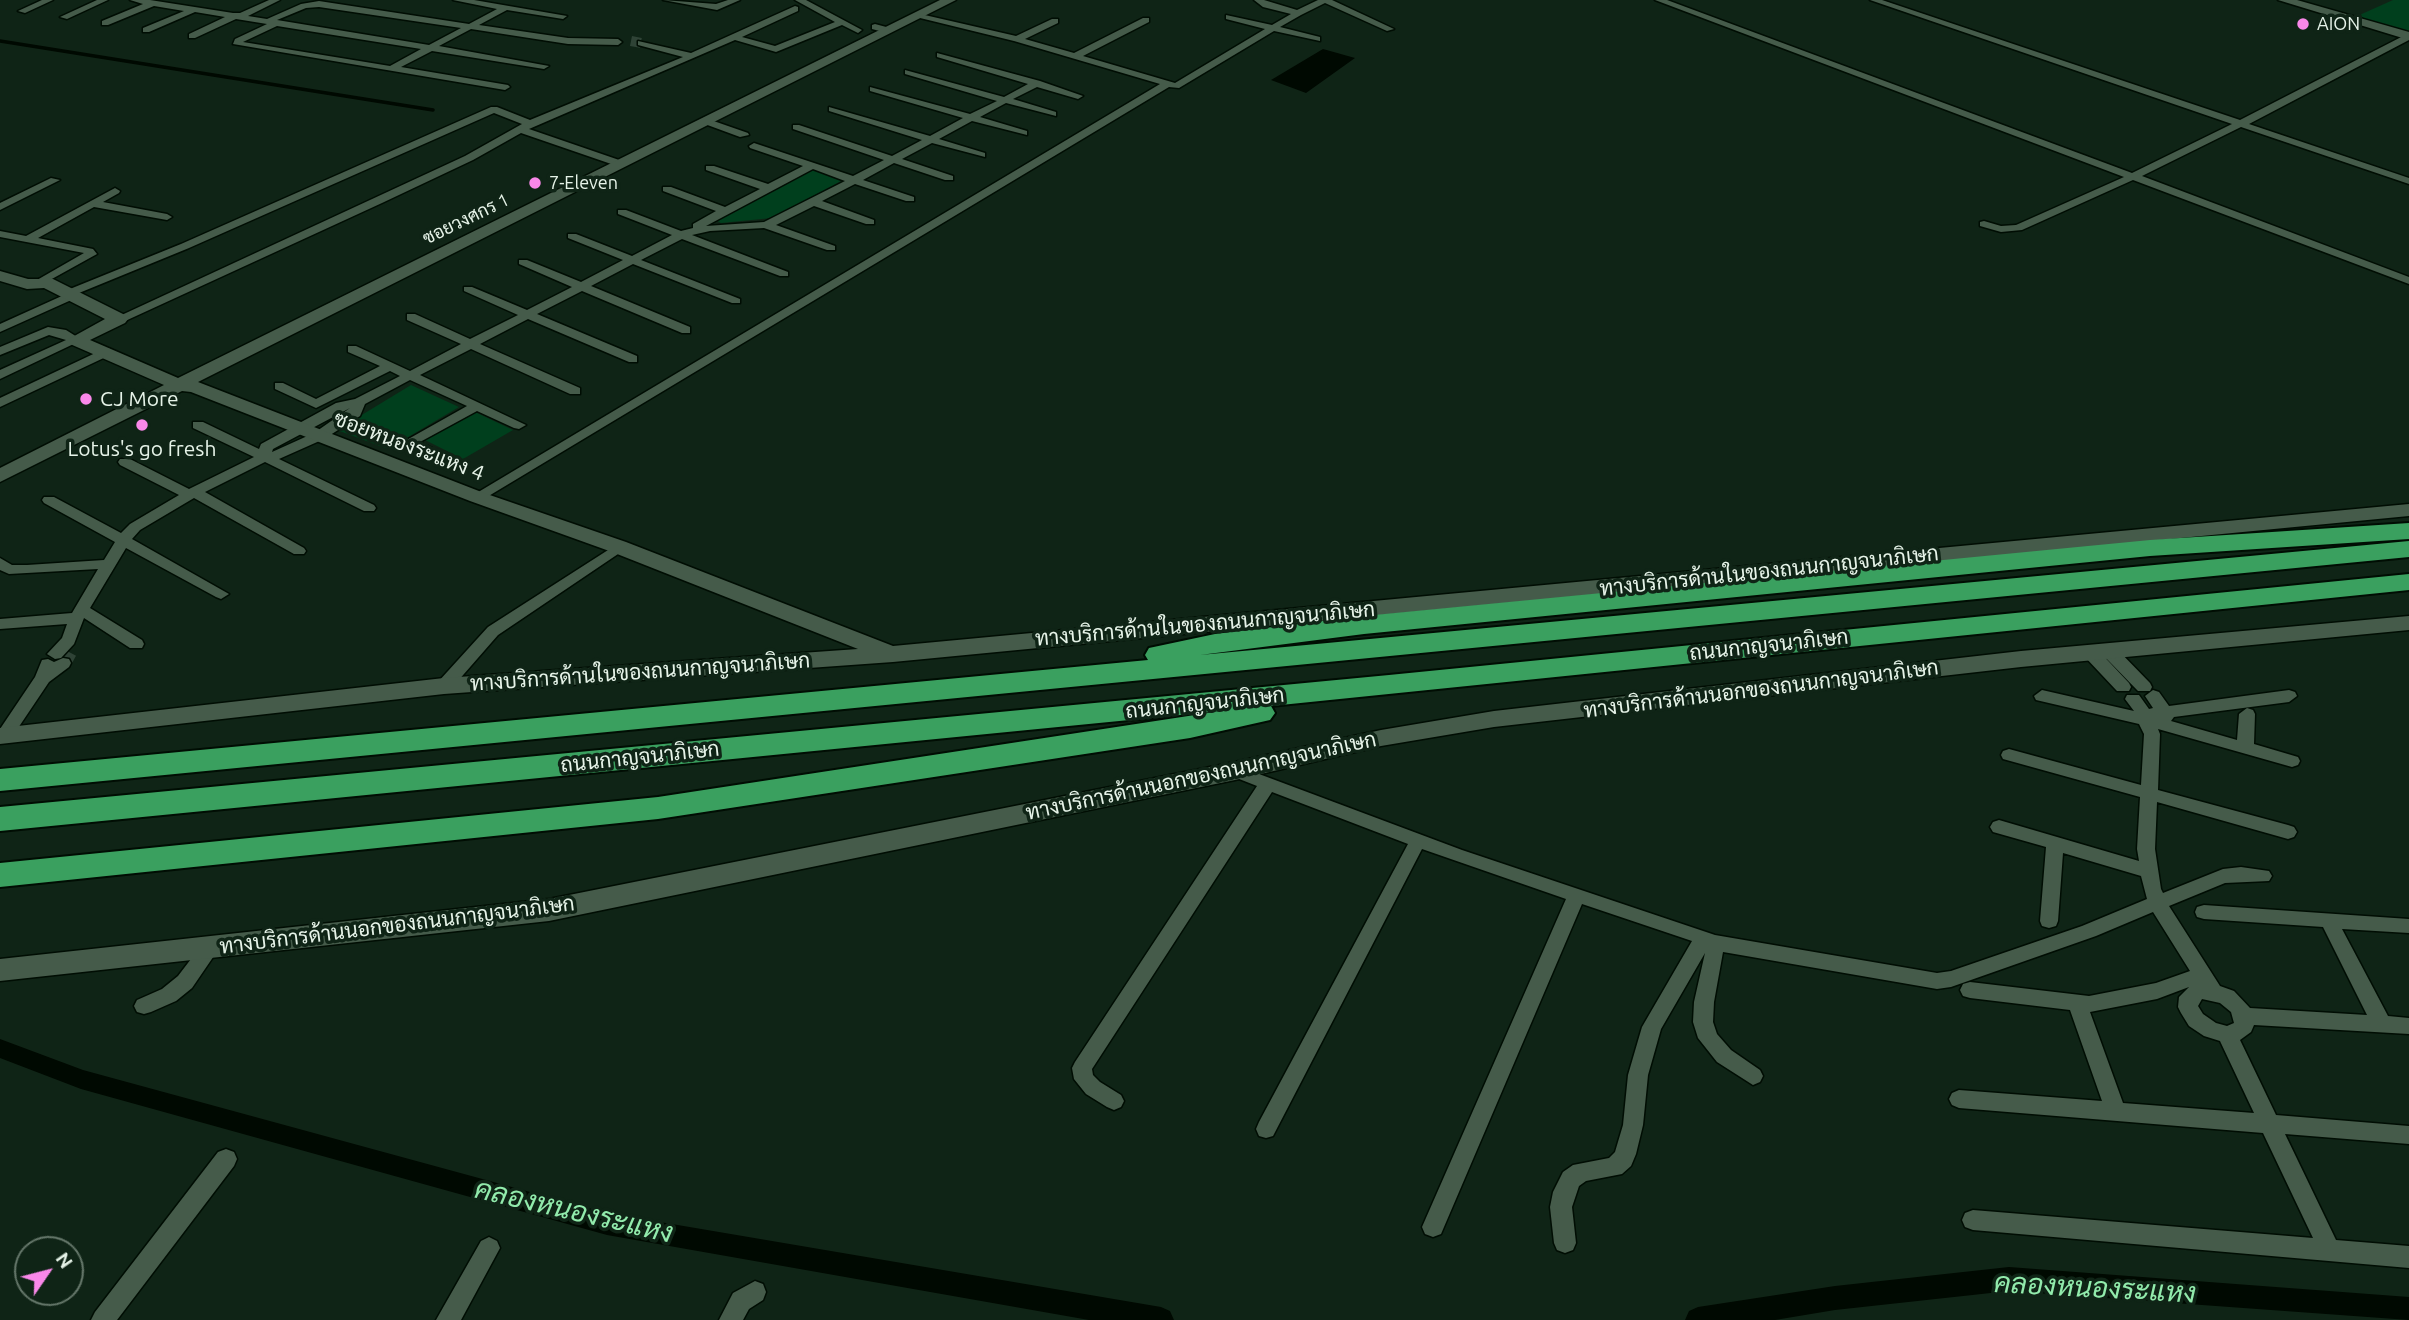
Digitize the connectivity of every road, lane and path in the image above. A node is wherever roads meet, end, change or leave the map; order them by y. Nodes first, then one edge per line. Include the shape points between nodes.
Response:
1 (49, 0) edge
2 (104, 0) edge
3 (134, 0) edge
4 (221, 0) edge
5 (276, 0) edge
6 (457, 0) edge
7 (667, 0) edge
8 (736, 0) edge
9 (950, 0) edge
10 (1258, 0) edge
11 (1658, 0) edge
12 (1874, 0) edge
13 (2284, 0) edge
14 (1322, 1) edge
15 (158, 2) edge
16 (797, 5) edge
17 (506, 7) junction
18 (197, 9) junction
19 (22, 11) dead end
20 (1298, 13) junction
21 (1260, 14) dead end
22 (1334, 14) dead end
23 (919, 15) junction
24 (239, 16) junction
25 (563, 16) dead end
26 (64, 17) dead end
27 (1229, 17) dead end
28 (1146, 20) dead end
29 (1286, 20) junction
30 (840, 21) junction
31 (1055, 21) dead end
32 (272, 22) junction
33 (105, 23) dead end
34 (770, 24) dead end
35 (469, 27) junction
36 (1274, 27) junction
37 (783, 28) dead end
38 (872, 29) junction
39 (1390, 29) dead end
40 (146, 30) dead end
41 (796, 31) dead end
42 (808, 34) junction
43 (192, 36) dead end
44 (2409, 36) edge
45 (1317, 38) dead end
46 (739, 39) dead end
47 (1017, 39) junction
48 (628, 44) junction
49 (430, 48) junction
50 (940, 55) dead end
51 (690, 56) junction
52 (1075, 56) junction
53 (676, 61) junction
54 (544, 66) dead end
55 (391, 69) junction
56 (908, 72) dead end
57 (1037, 83) junction
58 (1167, 84) junction
59 (505, 87) dead end
60 (873, 89) dead end
61 (1078, 96) dead end
62 (1006, 100) junction
63 (832, 109) dead end
64 (1053, 114) dead end
65 (971, 118) junction
66 (705, 121) junction
67 (2238, 124) junction
68 (527, 127) junction
69 (796, 127) dead end
70 (1023, 134) dead end
71 (744, 135) dead end
72 (928, 138) junction
73 (754, 146) dead end
74 (981, 155) dead end
75 (891, 159) junction
76 (621, 164) junction
77 (811, 166) junction
78 (710, 168) dead end
79 (2132, 177) junction
80 (949, 178) dead end
81 (55, 180) dead end
82 (853, 180) junction
83 (2409, 181) edge
84 (769, 188) junction
85 (667, 189) dead end
86 (114, 191) dead end
87 (910, 200) dead end
88 (813, 202) junction
89 (92, 203) junction
90 (0, 207) edge
91 (726, 211) junction
92 (622, 212) dead end
93 (167, 217) dead end
94 (870, 222) dead end
95 (1984, 224) dead end
96 (765, 225) junction
97 (0, 234) edge
98 (682, 234) junction
99 (572, 236) dead end
100 (0, 242) edge
101 (22, 242) junction
102 (831, 248) dead end
103 (633, 260) junction
104 (523, 262) dead end
105 (784, 274) dead end
106 (0, 276) edge
107 (2409, 281) edge
108 (34, 283) junction
109 (582, 286) junction
110 (468, 289) dead end
111 (71, 294) junction
112 (736, 301) dead end
113 (529, 314) junction
114 (411, 317) dead end
115 (118, 319) junction
116 (0, 328) edge
117 (686, 330) dead end
118 (76, 340) junction
119 (470, 344) junction
120 (352, 349) dead end
121 (0, 351) edge
122 (106, 352) junction
123 (634, 359) dead end
124 (390, 366) junction
125 (0, 375) edge
126 (410, 376) junction
127 (179, 385) junction
128 (279, 386) dead end
129 (575, 391) dead end
130 (359, 402) junction
131 (0, 403) edge
132 (477, 406) junction
133 (198, 425) dead end
134 (519, 425) dead end
135 (300, 429) junction
136 (319, 436) junction
137 (265, 457) junction
138 (125, 462) dead end
139 (451, 463) dead end
140 (0, 476) edge
141 (192, 494) junction
142 (477, 497) junction
143 (49, 500) dead end
144 (369, 508) dead end
145 (2409, 510) edge
146 (2409, 531) edge
147 (123, 540) junction
148 (619, 547) junction
149 (2409, 549) edge
150 (299, 551) dead end
151 (0, 563) edge
152 (110, 564) junction
153 (2409, 582) edge
154 (1762, 587) junction
155 (221, 594) dead end
156 (1925, 595) junction
157 (80, 614) junction
158 (2409, 623) edge
159 (0, 624) edge
160 (136, 644) dead end
161 (2100, 652) junction
162 (893, 654) junction
163 (1095, 677) junction
164 (1389, 685) junction
165 (444, 686) junction
166 (2042, 696) dead end
167 (2289, 696) dead end
168 (2247, 714) dead end
169 (2154, 722) junction
170 (2, 736) edge
171 (2245, 748) junction
172 (2010, 755) dead end
173 (2292, 761) dead end
174 (1235, 771) junction
175 (0, 780) edge
176 (1268, 785) junction
177 (2149, 795) junction
178 (0, 819) edge
179 (1998, 827) dead end
180 (2288, 832) dead end
181 (1418, 841) junction
182 (2055, 844) junction
183 (2149, 871) junction
184 (0, 875) edge
185 (2263, 876) dead end
186 (1577, 894) junction
187 (2158, 904) junction
188 (2204, 912) dead end
189 (2328, 920) junction
190 (2049, 921) dead end
191 (2409, 926) edge
192 (1707, 939) junction
193 (211, 947) junction
194 (3, 970) edge
195 (2208, 983) junction
196 (1970, 990) dead end
197 (2077, 1003) junction
198 (144, 1006) dead end
199 (2245, 1016) junction
200 (2382, 1024) junction
201 (2409, 1026) edge
202 (2227, 1034) junction
203 (1753, 1076) dead end
204 (1959, 1099) dead end
205 (1114, 1101) dead end
206 (2116, 1111) junction
207 (2269, 1123) junction
208 (1266, 1129) dead end
209 (2409, 1135) edge
210 (226, 1160) dead end
211 (1973, 1220) dead end
212 (1433, 1227) dead end
213 (1564, 1243) dead end
214 (489, 1248) dead end
215 (2330, 1251) junction
216 (2409, 1257) edge
217 (755, 1292) dead end
218 (103, 1320) edge
219 (448, 1320) edge
220 (731, 1320) edge

1 - 19 street
2 - 26 street
3 - 15 street
4 - 18 street
5 - 24 street
6 - 17 street
7 - 8 street via 717,7
9 - 23 main road, ซอยวงศกร 1
10 - 20 street
11 - 79 street
12 - 67 street
13 - 44 main road
14 - 20 street
14 - 22 street
14 - 39 street
15 - 18 street
15 - 33 street
16 - 30 street
16 - 51 street
17 - 25 street
17 - 35 street
18 - 24 street
18 - 40 street
20 - 29 street
21 - 29 street
23 - 38 main road, ซอยวงศกร 1
23 - 47 street
24 - 32 street
24 - 43 street
27 - 36 street
28 - 52 street
29 - 36 street
30 - 38 street
30 - 42 street
31 - 47 street
32 - 35 street via 319,4
32 - 49 street
32 - 55 street via 237,44
34 - 37 street
35 - 48 street via 575,42
35 - 49 street
36 - 45 street
36 - 58 street via 1182,84
38 - 66 main road, ซอยวงศกร 1
41 - 42 street
42 - 46 street via 776,49
44 - 67 street
47 - 52 street
48 - 51 street
48 - 53 street
49 - 54 street
49 - 55 street
50 - 57 street
51 - 53 street
52 - 58 street
53 - 68 street
55 - 59 street
56 - 62 street
57 - 61 street
57 - 62 street
58 - 142 street
60 - 65 street
62 - 64 street
62 - 65 street
63 - 72 street
65 - 70 street
65 - 72 street
66 - 71 street
66 - 76 main road, ซอยวงศกร 1
67 - 79 street
67 - 83 street
68 - 76 street
68 - 111 street via 494,109
68 - 115 street via 378,201
69 - 75 street
72 - 74 street
72 - 75 street
73 - 77 street
75 - 80 street
75 - 82 street
76 - 127 main road, ซอยวงศกร 1
77 - 82 street
77 - 84 street
78 - 84 street
79 - 95 street via 2018,228
79 - 107 street
81 - 90 street
82 - 87 street
82 - 88 street
84 - 91 street
85 - 91 street
86 - 89 street
88 - 94 street
88 - 96 street
89 - 93 street
89 - 101 street
91 - 98 street
92 - 98 street
96 - 98 street
96 - 102 street
97 - 101 street
98 - 103 street
98 - 105 street
99 - 103 street
100 - 101 street
101 - 108 street via 64,257
101 - 108 street via 91,254
103 - 109 street
103 - 112 street
104 - 109 street
106 - 108 main road
108 - 111 main road
109 - 113 street
109 - 117 street
110 - 113 street
111 - 115 main road
111 - 116 street
113 - 119 street
113 - 123 street
114 - 119 street
115 - 118 main road
118 - 121 street via 48,331
118 - 122 main road, ซอยหนองระแหง 4
118 - 125 street
119 - 126 street
119 - 129 street
120 - 124 street
122 - 127 main road, ซอยหนองระแหง 4
122 - 131 street
124 - 126 street
124 - 128 street via 316,404
126 - 130 street
126 - 132 street
127 - 135 main road, ซอยหนองระแหง 4 via 195,387
127 - 140 main road, ซอยวงศกร 1
130 - 135 street via 341,406
130 - 136 street via 355,413
132 - 134 street
132 - 139 street via 410,442
133 - 137 street
135 - 136 main road, ซอยหนองระแหง 4
135 - 137 street via 266,447
136 - 137 street via 281,455
136 - 142 main road, ซอยหนองระแหง 4
137 - 141 street
137 - 144 street
138 - 141 street
141 - 147 street via 135,527
141 - 150 street
142 - 148 main road, ซอยหนองระแหง 4
143 - 147 street
145 - 162 main road, ทางบริการด้านในของถนนกาญจนาภิเษก
146 - 154 highway via 2150,548
147 - 152 street
147 - 155 street
148 - 162 main road, ซอยหนองระแหง 4
148 - 165 street via 493,631
149 - 156 highway, ถนนกาญจนาภิเษก
151 - 152 street via 9,569 27,570
152 - 157 street
153 - 164 highway, ถนนกาญจนาภิเษก
154 - 156 highway
154 - 163 highway via 1215,643 1154,656
156 - 163 highway, ถนนกาญจนาภิเษก
157 - 159 street
157 - 160 street
157 - 170 street via 58,659
158 - 161 main road, ทางบริการด้านนอกของถนนกาญจนาภิเษก
161 - 169 street via 2138,692
161 - 174 main road, ทางบริการด้านนอกของถนนกาญจนาภิเษก via 1494,719 1381,738
162 - 165 main road, ทางบริการด้านในของถนนกาญจนาภิเษก
163 - 175 highway, ถนนกาญจนาภิเษก
164 - 178 highway, ถนนกาญจนาภิเษก
164 - 184 highway via 1189,728 659,808
165 - 170 main road, ทางบริการด้านในของถนนกาญจนาภิเษก
166 - 169 street
167 - 169 street
168 - 171 street
169 - 171 street
169 - 177 street
171 - 173 street
172 - 177 street
174 - 176 street
174 - 193 main road, ทางบริการด้านนอกของถนนกาญจนาภิเษก via 549,910
176 - 181 street
176 - 205 street via 1082,1068 1084,1079
177 - 180 street
177 - 183 street
179 - 182 street
181 - 186 street
181 - 208 street
182 - 183 street
182 - 190 street
183 - 187 street
185 - 187 street via 2223,876
186 - 192 street
186 - 212 street
187 - 192 street via 1937,981
187 - 195 street
188 - 189 street
189 - 191 street
189 - 200 street
192 - 203 street via 1714,959 1703,1002 1708,1038
192 - 213 street via 1652,1027 1638,1074 1633,1125 1623,1159 1614,1167 1581,1172 1564,1192
193 - 194 main road, ทางบริการด้านนอกของถนนกาญจนาภิเษก
193 - 198 street via 185,982
195 - 197 street
195 - 199 street
195 - 202 street via 2189,997 2188,1007 2196,1020
196 - 197 street
197 - 206 street
199 - 200 street
199 - 202 street via 2244,1026
200 - 201 street
202 - 207 street
204 - 206 street
206 - 207 street
207 - 209 street
207 - 215 street
210 - 218 street
211 - 215 street
214 - 219 street
215 - 216 street
217 - 220 street via 741,1301

